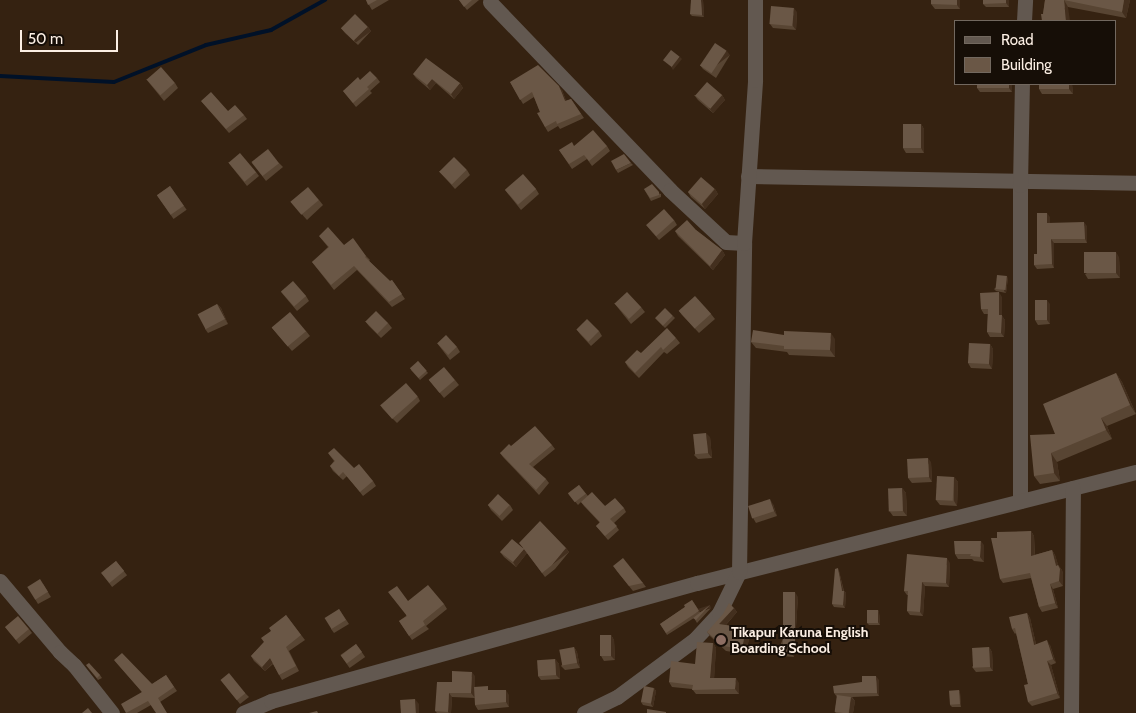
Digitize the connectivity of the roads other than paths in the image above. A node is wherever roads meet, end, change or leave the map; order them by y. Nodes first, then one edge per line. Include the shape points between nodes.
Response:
1 (756, 0) edge
2 (1024, 0) edge
3 (490, 2) dead end
4 (1024, 20) edge
5 (1022, 85) edge
6 (748, 176) junction
7 (1020, 181) junction
8 (1136, 183) edge
9 (744, 243) junction
10 (1136, 472) edge
11 (1073, 488) junction
12 (1020, 501) junction
13 (739, 572) junction
14 (0, 581) edge
15 (112, 713) edge
16 (244, 713) edge
17 (584, 713) edge
18 (1071, 713) edge

1 - 6 street via 755,80
2 - 4 street
3 - 9 street via 670,190 726,242
5 - 7 street
6 - 7 street
6 - 9 street
7 - 8 street
7 - 12 street
9 - 13 street
10 - 11 street
11 - 12 street
11 - 18 street
12 - 13 street
13 - 16 street via 271,701
13 - 17 street via 719,613 695,639 617,697
14 - 15 street

